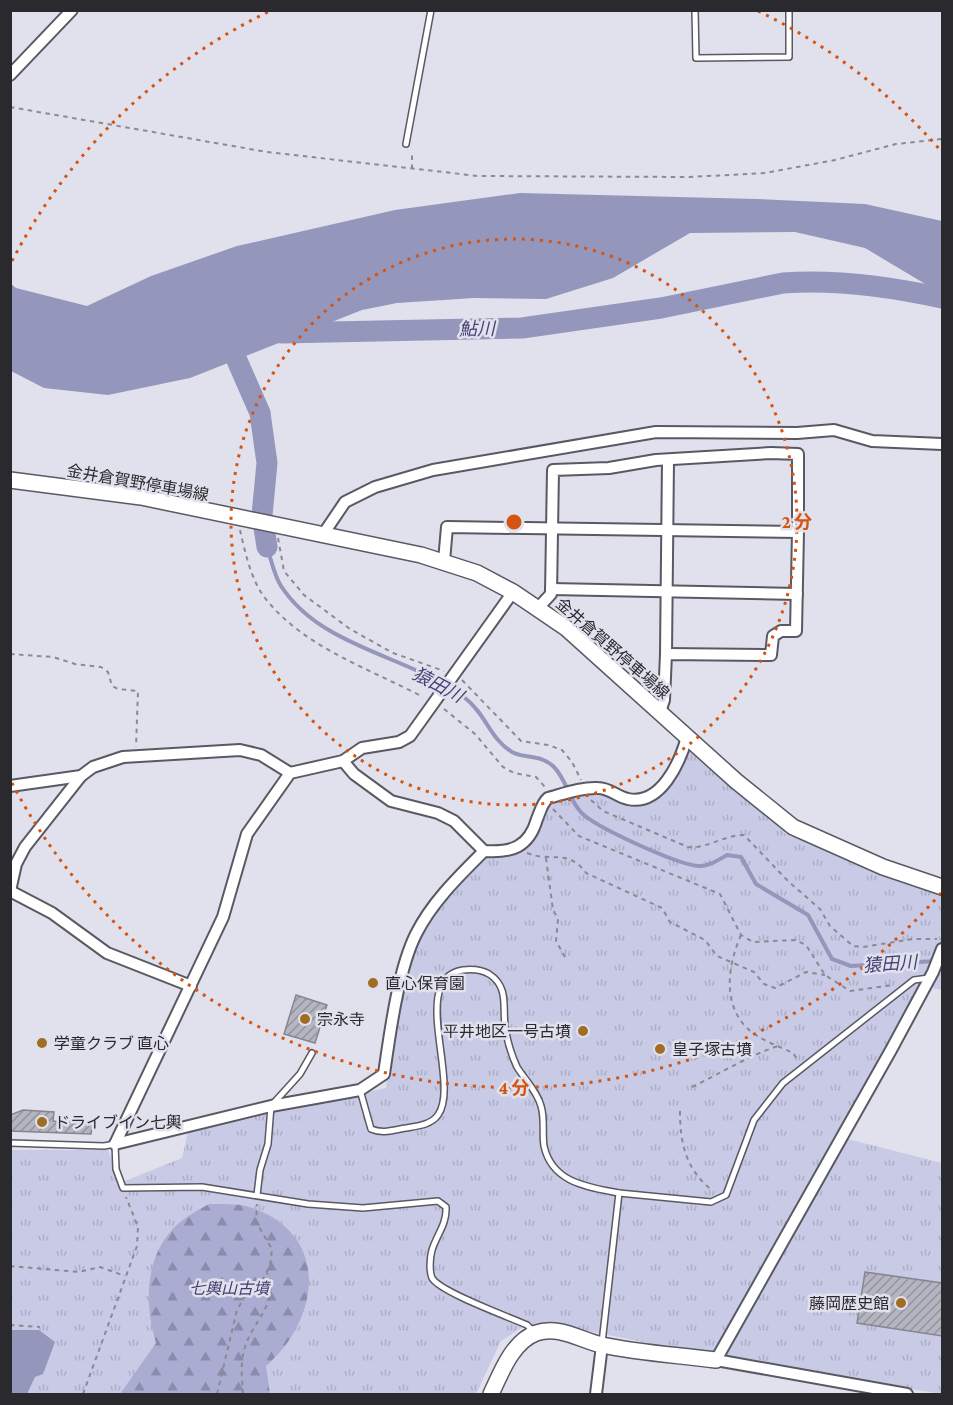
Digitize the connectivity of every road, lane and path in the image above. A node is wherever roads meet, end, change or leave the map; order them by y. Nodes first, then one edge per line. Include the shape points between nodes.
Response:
1 (72, 10) edge
2 (431, 10) edge
3 (695, 10) edge
4 (789, 10) edge
5 (10, 75) edge
6 (10, 107) edge
7 (942, 139) edge
8 (406, 144) dead end
9 (942, 444) edge
10 (668, 460) junction
11 (10, 480) edge
12 (242, 519) junction
13 (276, 526) junction
14 (552, 528) junction
15 (668, 530) junction
16 (798, 532) junction
17 (322, 536) junction
18 (444, 561) junction
19 (551, 589) junction
20 (667, 591) junction
21 (513, 592) junction
22 (797, 594) junction
23 (538, 608) junction
24 (10, 654) edge
25 (666, 654) junction
26 (455, 674) junction
27 (435, 703) junction
28 (660, 712) junction
29 (687, 737) junction
30 (136, 756) junction
31 (343, 761) junction
32 (290, 773) junction
33 (81, 776) junction
34 (10, 786) edge
35 (583, 790) junction
36 (548, 798) junction
37 (517, 849) junction
38 (484, 851) junction
39 (546, 858) junction
40 (942, 887) edge
41 (10, 891) edge
42 (741, 935) junction
43 (942, 939) edge
44 (942, 949) edge
45 (565, 957) dead end
46 (731, 963) junction
47 (825, 975) junction
48 (932, 975) junction
49 (914, 980) junction
50 (191, 986) junction
51 (778, 1046) junction
52 (312, 1053) dead end
53 (804, 1066) junction
54 (692, 1087) dead end
55 (360, 1090) junction
56 (271, 1106) junction
57 (680, 1111) dead end
58 (10, 1143) edge
59 (115, 1144) junction
60 (123, 1188) junction
61 (619, 1193) junction
62 (257, 1195) junction
63 (722, 1198) junction
64 (10, 1266) edge
65 (267, 1273) junction
66 (126, 1277) junction
67 (10, 1325) edge
68 (40, 1327) dead end
69 (535, 1333) junction
70 (602, 1345) junction
71 (716, 1360) junction
72 (83, 1395) edge
73 (217, 1395) edge
74 (243, 1395) edge
75 (491, 1395) edge
76 (596, 1395) edge
77 (907, 1395) edge

1 - 5 street
2 - 8 lane
3 - 4 lane via 696,58 789,57
6 - 7 path via 267,152 478,176 732,175 791,169 896,144
9 - 17 street via 872,441 834,430 656,432 433,470 375,487 345,502
10 - 14 street via 553,470
10 - 15 street
10 - 16 street via 798,454
11 - 12 main road, 金井倉賀野停車場線 via 141,497
12 - 13 main road, 金井倉賀野停車場線
12 - 27 path via 245,554 264,596 287,623 313,641
13 - 17 main road, 金井倉賀野停車場線
13 - 26 path via 284,571 304,596 393,653
14 - 15 street
14 - 18 street via 447,527
14 - 19 street
15 - 16 street
15 - 20 street
16 - 22 street
17 - 18 main road, 金井倉賀野停車場線
18 - 21 main road, 金井倉賀野停車場線
19 - 20 street
19 - 23 street
20 - 22 street
20 - 25 street
21 - 23 main road, 金井倉賀野停車場線
21 - 26 street
22 - 25 street via 796,631 781,631 773,636 771,655
23 - 28 main road, 金井倉賀野停車場線
24 - 30 path via 53,657 101,667 108,672 112,686 138,691
25 - 28 street
26 - 27 street
26 - 35 path via 521,741 562,750 579,774
27 - 31 street via 410,736 399,742 362,748
27 - 36 path via 475,734 502,766 536,777
28 - 29 main road, 金井倉賀野停車場線
29 - 35 street via 674,772 640,801 610,790
29 - 40 main road, 金井倉賀野停車場線 via 793,827 883,867
30 - 32 street via 240,750 261,755
30 - 33 street via 107,760
31 - 32 street
31 - 38 street via 391,801 454,821
32 - 50 street via 248,834 223,917
33 - 34 street
33 - 41 street via 25,847 16,864
35 - 36 street
35 - 43 path via 603,811 688,847 699,848 730,835 744,835 853,945
36 - 37 street via 534,830
36 - 42 path via 554,811 579,836 720,894
37 - 38 street
37 - 39 path
38 - 55 street via 438,900 416,934 403,974 384,1074
39 - 45 path via 553,910 558,919 556,941
39 - 46 path via 566,856 578,862 586,873 662,908 670,922 705,940 717,956
41 - 50 street via 52,913 107,953
42 - 46 path
42 - 47 path via 753,942 795,940 806,945
44 - 48 street
46 - 47 path via 754,972 764,984 775,988 806,972
46 - 51 path via 729,982 739,1017 748,1029
47 - 49 path via 850,991
48 - 49 lane
48 - 71 street
49 - 53 lane
50 - 59 street
51 - 53 path via 793,1053
51 - 54 path
52 - 56 lane via 300,1074
53 - 63 lane via 783,1083 754,1120
55 - 56 street
55 - 61 lane via 366,1121 371,1129 380,1132 424,1125 439,1114 444,1096 436,998 444,980 456,971 488,973 500,983 505,1029 517,1066 541,1104 547,1156 556,1172 570,1181
56 - 59 street
56 - 62 lane
57 - 63 path via 680,1137 688,1163 699,1180
58 - 59 lane
59 - 60 lane via 116,1169
60 - 62 lane via 202,1187
60 - 66 path via 138,1227 137,1246
61 - 63 lane via 711,1202
61 - 70 lane
62 - 65 path via 256,1222 272,1249
62 - 69 lane via 363,1208 438,1201 446,1206 447,1218 432,1251 433,1280 452,1293 527,1325
64 - 66 path via 79,1272 100,1266
65 - 73 path via 258,1288 244,1296 237,1310
65 - 74 path via 272,1284 267,1309 250,1332 244,1350
66 - 72 path
67 - 68 path
69 - 70 main road via 558,1331
69 - 75 main road via 514,1351
70 - 71 main road
70 - 76 street
71 - 77 street

